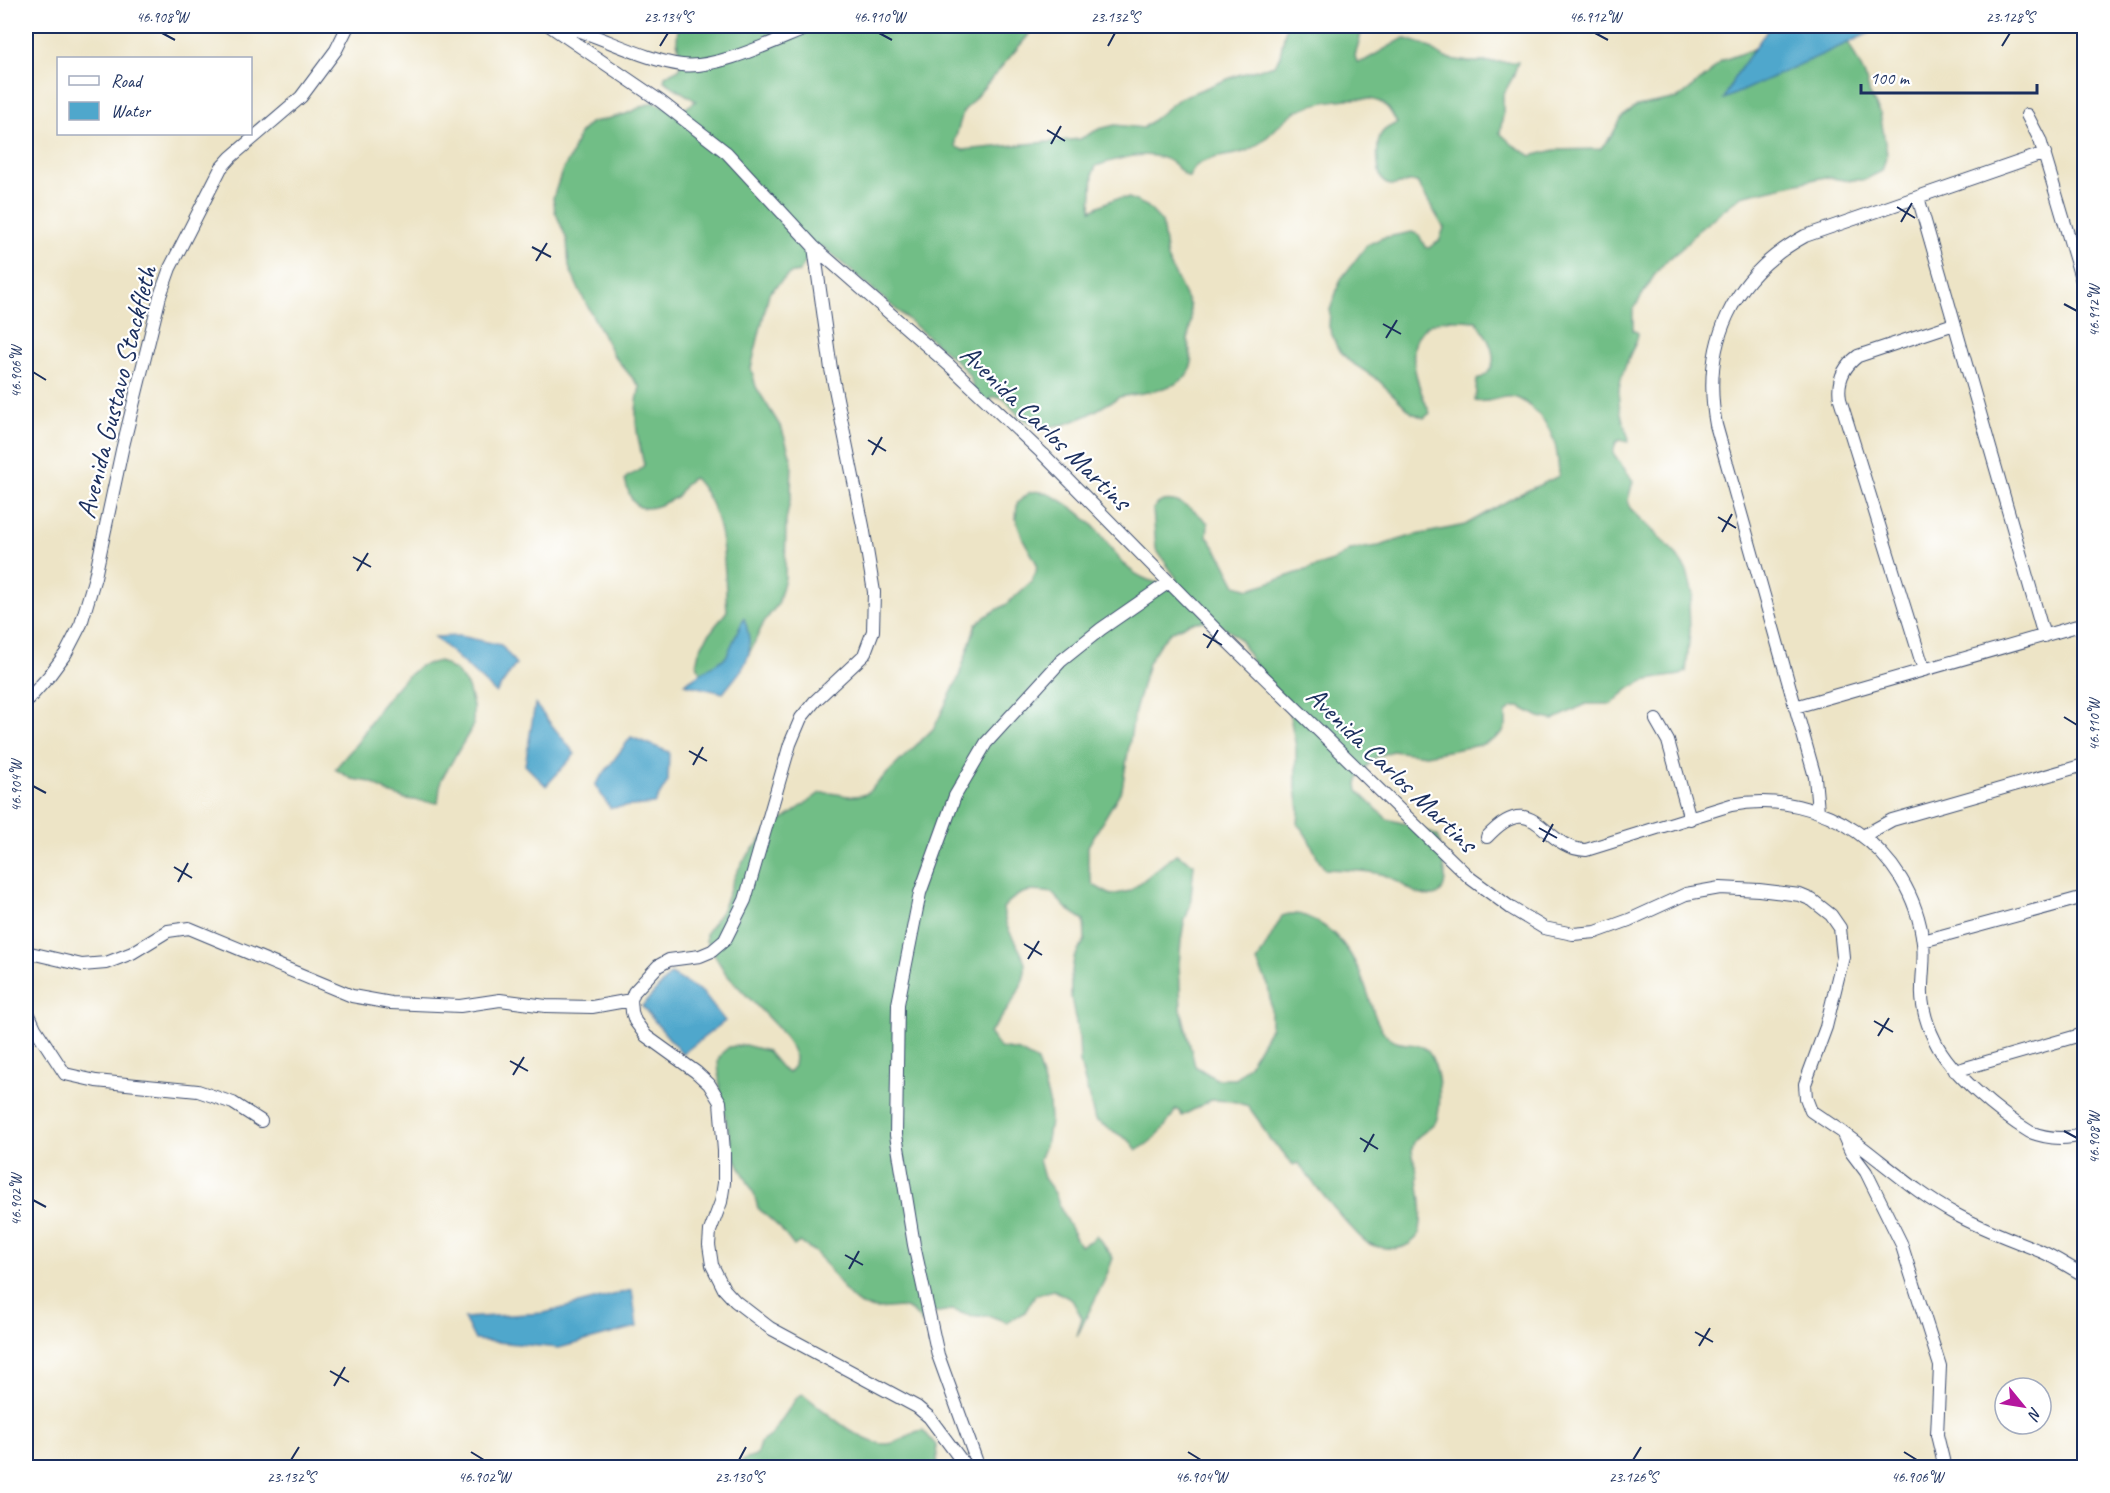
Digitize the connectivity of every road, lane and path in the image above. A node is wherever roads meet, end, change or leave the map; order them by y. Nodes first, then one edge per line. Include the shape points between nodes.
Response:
1 (348, 26) edge
2 (550, 26) edge
3 (564, 26) edge
4 (813, 26) edge
5 (2027, 115) dead end
6 (2045, 153) junction
7 (1917, 197) junction
8 (814, 248) junction
9 (2085, 288) edge
10 (1954, 324) junction
11 (1168, 582) junction
12 (2085, 624) edge
13 (2044, 636) junction
14 (1924, 670) junction
15 (26, 702) edge
16 (1795, 707) junction
17 (1656, 720) dead end
18 (2085, 765) edge
19 (1818, 811) junction
20 (1690, 819) junction
21 (1863, 836) junction
22 (1487, 837) dead end
23 (2085, 897) edge
24 (1923, 942) junction
25 (26, 952) edge
26 (631, 1000) junction
27 (26, 1008) edge
28 (2085, 1034) edge
29 (1955, 1071) junction
30 (261, 1121) dead end
31 (1842, 1132) junction
32 (2085, 1134) edge
33 (2085, 1275) edge
34 (967, 1467) edge
35 (979, 1467) edge
36 (1945, 1467) edge

1 - 15 street, Avenida Gustavo Stackfleth via 336,50 301,97 221,168 170,268 152,324 81,624 66,653
2 - 8 street, Avenida Carlos Martins via 728,153
3 - 4 street via 683,66 727,58
5 - 6 street
6 - 7 street
6 - 9 street
7 - 10 street
7 - 16 street via 1805,236 1778,253 1740,294 1717,345 1711,393 1716,425
8 - 11 street, Avenida Carlos Martins via 950,366
8 - 26 street via 831,369 874,592 873,631 864,655 801,718 745,900 725,940 700,956 662,963 640,984
10 - 13 street
10 - 14 street via 1858,356 1844,371 1839,384 1840,399
11 - 31 street, Avenida Carlos Martins via 1470,878 1544,928 1573,934 1596,932 1686,894 1720,888 1800,895 1825,909 1840,928 1843,957 1826,1027 1805,1084 1806,1098 1811,1111
11 - 35 street via 1061,661 986,743 954,796 920,893 898,1004 896,1135 938,1355
12 - 13 street
13 - 14 street
14 - 16 street
16 - 19 street via 1815,777
17 - 20 street via 1668,741
18 - 21 street via 1892,820
19 - 20 street via 1785,802 1750,801
19 - 21 street
20 - 22 street via 1586,850 1568,846 1522,816 1500,825
21 - 24 street via 1906,889
23 - 24 street
24 - 29 street via 1926,1016 1935,1042
25 - 26 street via 82,965 106,963 132,953 168,931 189,928 352,996 391,1003 460,1006 500,1000 592,1007
26 - 34 street via 632,1012 646,1035 696,1072 720,1102 724,1183 709,1245 712,1265 724,1289 771,1329 917,1407
27 - 30 street via 65,1074 96,1082 198,1091 233,1103
28 - 29 street
29 - 32 street via 2030,1132 2062,1139
31 - 33 street via 1954,1214 2041,1251
31 - 36 street, Avenida Carlos Martins via 1901,1243 1940,1366 1937,1435

